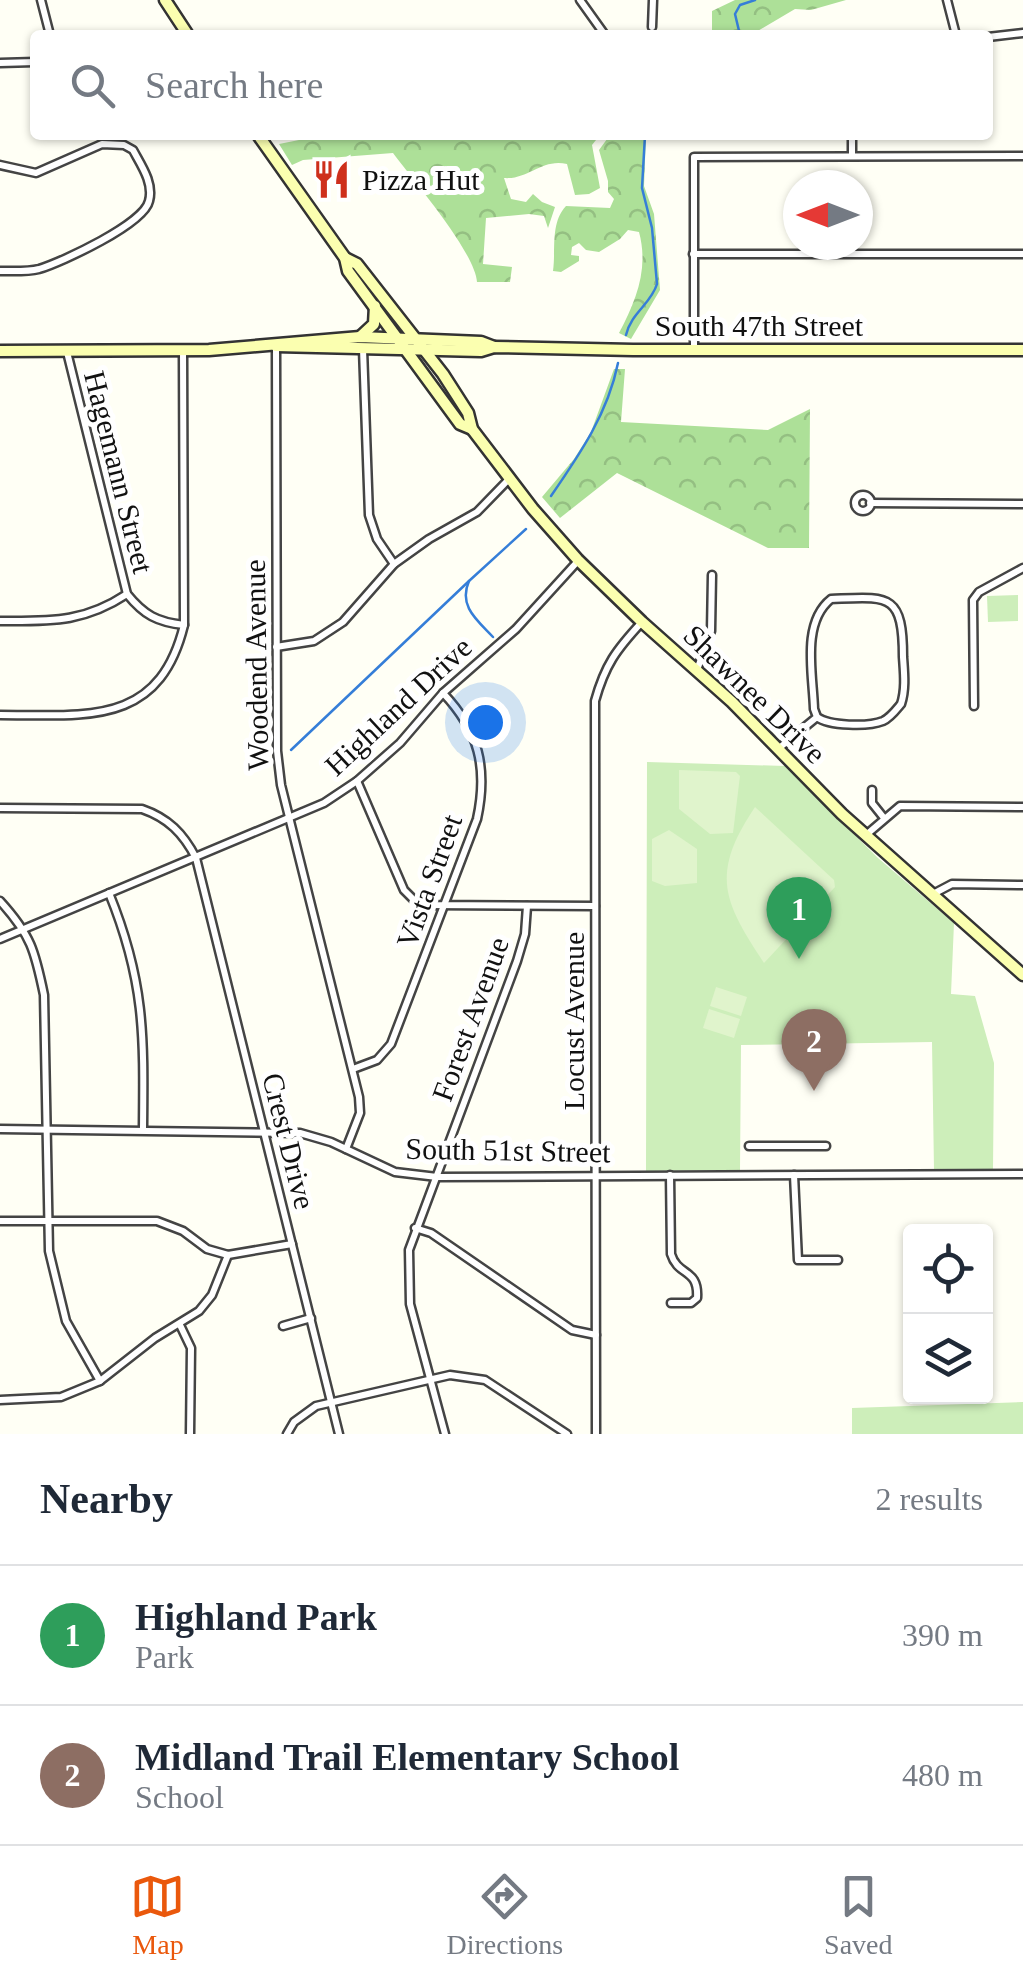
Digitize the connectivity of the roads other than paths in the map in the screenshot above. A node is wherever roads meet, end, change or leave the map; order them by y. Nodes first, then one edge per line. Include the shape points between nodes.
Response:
1 (41, 0) edge
2 (580, 0) edge
3 (652, 0) edge
4 (948, 0) edge
5 (171, 2) edge
6 (652, 27) dead end
7 (49, 30) edge
8 (185, 30) edge
9 (601, 30) edge
10 (955, 30) edge
11 (1023, 33) edge
12 (993, 36) edge
13 (30, 62) edge
14 (0, 63) edge
15 (262, 140) edge
16 (852, 140) edge
17 (852, 156) junction
18 (1023, 156) edge
19 (0, 166) edge
20 (693, 254) junction
21 (1023, 254) edge
22 (346, 258) junction
23 (0, 271) edge
24 (374, 305) junction
25 (398, 337) junction
26 (415, 338) junction
27 (362, 343) junction
28 (276, 346) junction
29 (494, 346) junction
30 (184, 350) junction
31 (407, 350) junction
32 (426, 350) junction
33 (456, 350) junction
34 (694, 350) junction
35 (1023, 350) edge
36 (0, 351) edge
37 (66, 351) junction
38 (443, 374) junction
39 (472, 430) junction
40 (510, 478) junction
41 (870, 503) dead end
42 (1023, 504) edge
43 (578, 560) junction
44 (394, 564) junction
45 (1023, 568) edge
46 (712, 575) dead end
47 (126, 594) junction
48 (0, 621) edge
49 (642, 622) junction
50 (184, 625) junction
51 (276, 646) junction
52 (696, 670) junction
53 (444, 693) junction
54 (974, 706) dead end
55 (0, 715) edge
56 (817, 716) junction
57 (778, 749) junction
58 (357, 781) junction
59 (872, 790) dead end
60 (1023, 807) edge
61 (0, 808) edge
62 (884, 818) junction
63 (290, 819) junction
64 (866, 835) junction
65 (196, 858) junction
66 (1023, 886) edge
67 (109, 894) junction
68 (933, 894) junction
69 (0, 901) edge
70 (445, 906) junction
71 (527, 906) junction
72 (595, 906) junction
73 (25, 928) junction
74 (0, 939) edge
75 (1023, 974) edge
76 (353, 1070) junction
77 (143, 1128) junction
78 (0, 1129) edge
79 (46, 1129) junction
80 (264, 1130) junction
81 (749, 1146) dead end
82 (826, 1146) dead end
83 (346, 1149) junction
84 (794, 1174) junction
85 (1023, 1174) edge
86 (596, 1175) junction
87 (670, 1175) junction
88 (437, 1176) junction
89 (0, 1221) edge
90 (47, 1221) junction
91 (415, 1228) junction
92 (292, 1244) junction
93 (228, 1255) junction
94 (838, 1260) dead end
95 (671, 1302) dead end
96 (311, 1318) junction
97 (180, 1325) junction
98 (283, 1326) dead end
99 (596, 1334) junction
100 (430, 1378) junction
101 (100, 1381) junction
102 (0, 1400) edge
103 (331, 1402) junction
104 (190, 1434) edge
105 (286, 1434) edge
106 (339, 1434) edge
107 (444, 1434) edge
108 (566, 1434) edge
109 (596, 1434) edge

1 - 7 street
2 - 9 street
3 - 6 street
4 - 10 street
5 - 8 main road
11 - 12 street
13 - 14 street
15 - 22 main road, Shawnee Drive
16 - 17 street
17 - 18 street
17 - 20 street via 694,157
19 - 23 street via 36,173 102,144 128,148 148,177 149,203 104,238 36,270
20 - 21 street
20 - 34 street
22 - 24 main road, Shawnee Drive
22 - 26 main road, Shawnee Drive
24 - 25 main road, Shawnee Drive
24 - 27 main road via 374,324
25 - 26 main road, South 47th Street
25 - 27 main road, South 47th Street
25 - 31 main road, Shawnee Drive
26 - 29 main road, South 47th Street
26 - 32 main road, Shawnee Drive
27 - 28 main road, South 47th Street
27 - 31 main road, South 47th Street
27 - 44 street via 369,515
28 - 30 main road, South 47th Street
28 - 51 street, Woodend Avenue
29 - 33 main road, South 47th Street
29 - 34 main road, South 47th Street
30 - 37 main road, South 47th Street
30 - 50 street
31 - 32 main road, South 47th Street
31 - 39 main road, Shawnee Drive via 460,424
32 - 33 main road, South 47th Street
32 - 38 main road, Shawnee Drive
33 - 38 main road via 447,356
34 - 35 main road, South 47th Street
36 - 37 main road, South 47th Street
37 - 47 street, Hagemann Street
38 - 39 main road, Shawnee Drive
39 - 40 main road, Shawnee Drive
40 - 43 main road, Shawnee Drive
40 - 44 street via 477,512
41 - 42 street
43 - 49 main road, Shawnee Drive
43 - 53 street, Highland Drive via 516,629
44 - 51 street via 343,622 314,641
45 - 54 street via 974,600
46 - 52 street via 711,632
47 - 48 street via 75,619
47 - 50 street, Hagemann Street via 158,622
49 - 52 main road, Shawnee Drive
49 - 72 street, Locust Avenue via 613,653 595,702
50 - 55 street via 164,676 130,704 90,715
51 - 63 street, Woodend Avenue via 277,750
52 - 57 main road, Shawnee Drive
53 - 58 street, Highland Drive
53 - 70 street, Vista Street via 476,738 483,766 477,819
56 - 56 street via 812,627 818,610 830,599 876,598 897,609 903,625 901,704 877,723 825,723
56 - 57 street
57 - 64 main road, Shawnee Drive
58 - 63 street, Highland Drive
58 - 70 street via 404,890 414,900
59 - 62 street via 872,803
60 - 62 street via 900,806
61 - 65 street via 142,809 172,825
62 - 64 street
63 - 65 street, Highland Drive
63 - 76 street, Woodend Avenue
64 - 68 main road, Shawnee Drive
65 - 67 street, Highland Drive
65 - 80 street, Crest Drive
66 - 68 street via 952,884
67 - 73 street, Highland Drive
67 - 77 street via 142,1008
68 - 75 main road, Shawnee Drive
69 - 73 street
70 - 71 street
70 - 76 street, Vista Street via 386,1053
71 - 72 street
71 - 88 street, Forest Avenue via 517,961
72 - 86 street, Locust Avenue
73 - 74 street, Highland Drive
73 - 79 street via 44,995
76 - 83 street, Woodend Avenue via 360,1113
77 - 79 street, South 51st Street
77 - 80 street, South 51st Street
78 - 79 street, South 51st Street
79 - 90 street
80 - 83 street, South 51st Street via 316,1136
80 - 92 street, Crest Drive
81 - 82 street
83 - 88 street, South 51st Street via 395,1172
84 - 85 street, South 51st Street
84 - 87 street, South 51st Street
84 - 94 street via 798,1260
86 - 87 street, South 51st Street
86 - 88 street, South 51st Street
86 - 99 street, Locust Avenue
87 - 95 street via 671,1254 698,1288 691,1303
88 - 91 street, Forest Avenue
89 - 90 street
90 - 93 street via 157,1221
90 - 101 street via 66,1321
91 - 99 street via 432,1232 572,1330
91 - 100 street, Forest Avenue via 409,1290
92 - 93 street
92 - 96 street, Crest Drive
93 - 97 street via 212,1295
96 - 98 street
96 - 103 street, Crest Drive
97 - 101 street
97 - 104 street via 191,1348
99 - 109 street, Locust Avenue
100 - 103 street
100 - 107 street, Forest Avenue
100 - 108 street via 458,1374 485,1380
101 - 102 street via 61,1397
103 - 105 street via 305,1412
103 - 106 street, Crest Drive

